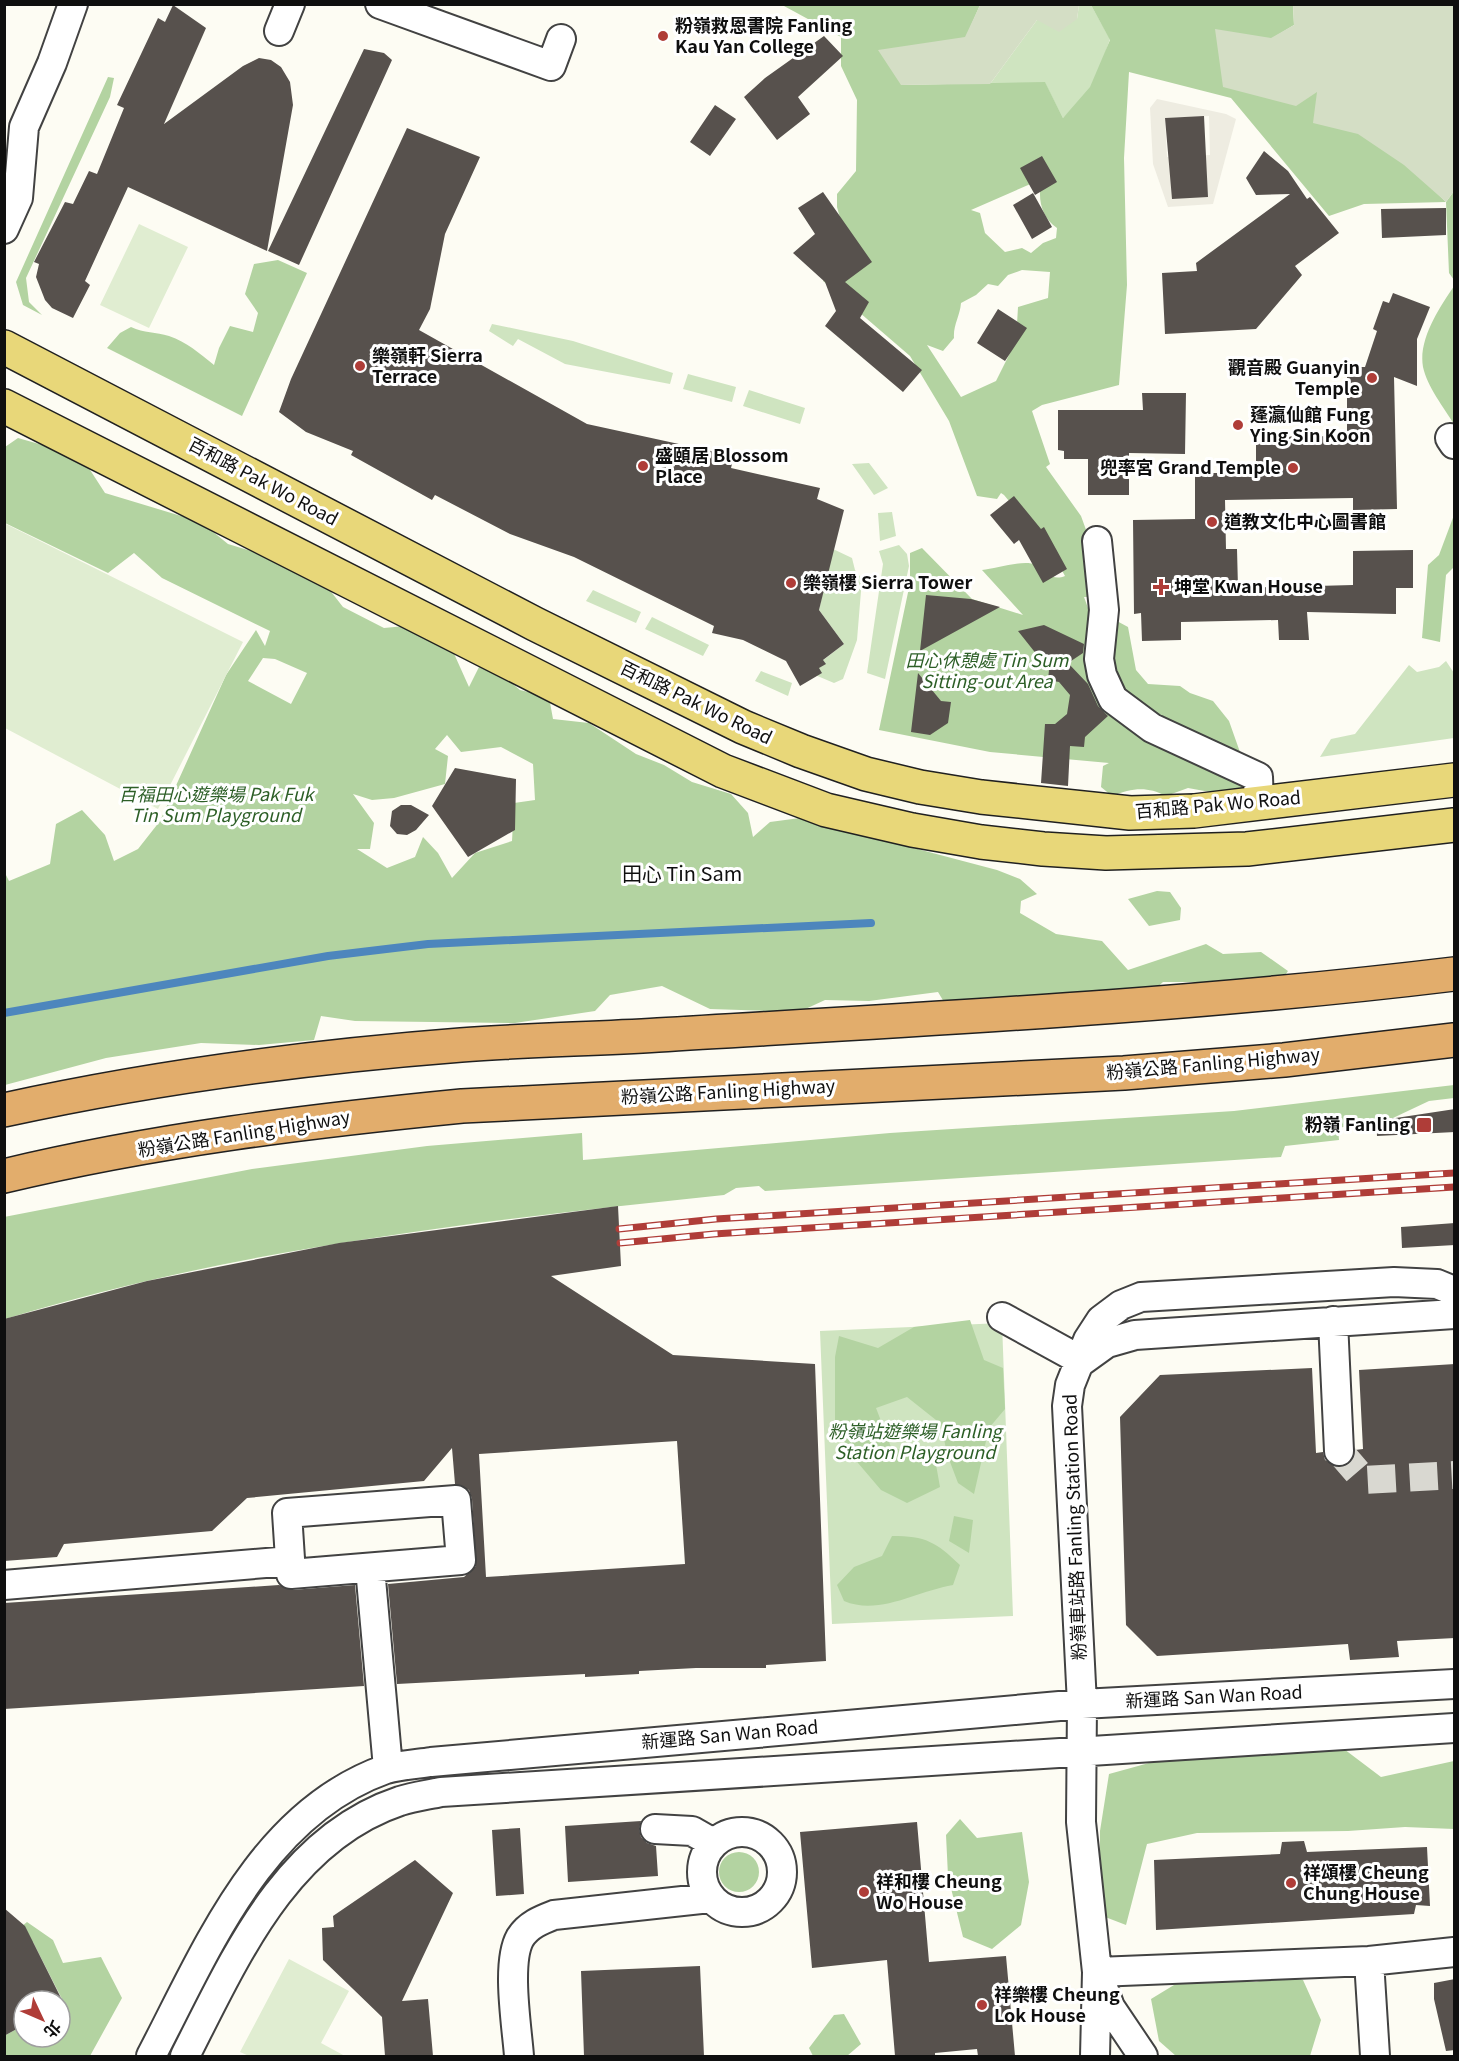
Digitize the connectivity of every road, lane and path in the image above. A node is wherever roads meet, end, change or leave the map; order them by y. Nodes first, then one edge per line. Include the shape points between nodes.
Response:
1 (73, 4) edge
2 (290, 4) edge
3 (380, 4) edge
4 (279, 31) dead end
5 (561, 39) dead end
6 (24, 128) junction
7 (4, 148) edge
8 (4, 229) edge
9 (4, 347) edge
10 (4, 406) edge
11 (1097, 541) dead end
12 (1455, 780) edge
13 (1259, 803) junction
14 (1455, 825) edge
15 (1455, 974) edge
16 (1455, 1040) edge
17 (4, 1110) edge
18 (4, 1176) edge
19 (1455, 1291) edge
20 (1455, 1314) edge
21 (1002, 1317) dead end
22 (1333, 1321) junction
23 (1082, 1361) junction
24 (1339, 1451) tunnel mouth
25 (290, 1561) junction
26 (370, 1568) junction
27 (4, 1585) edge
28 (1455, 1684) edge
29 (1082, 1704) junction
30 (1455, 1728) edge
31 (1083, 1752) junction
32 (388, 1768) junction
33 (655, 1829) dead end
34 (713, 1844) junction
35 (710, 1898) junction
36 (1455, 1952) edge
37 (1369, 1961) junction
38 (1097, 1972) junction
39 (151, 2056) edge
40 (185, 2056) edge
41 (519, 2056) edge
42 (1076, 2056) edge
43 (1095, 2056) edge
44 (1143, 2056) edge
45 (1375, 2056) edge

1 - 6 street
2 - 4 street
3 - 5 street via 552,66
6 - 7 street
6 - 8 street via 18,198
9 - 13 main road, 百和路 Pak Wo Road via 535,624 801,752 866,774 981,797 1130,813
10 - 14 main road via 714,767 826,810 981,842 1106,853 1247,849
11 - 13 street via 1104,610 1099,659 1113,699 1152,728 1258,777
12 - 13 main road, 百和路 Pak Wo Road
15 - 17 highway via 1276,993 464,1045 325,1058 71,1096
16 - 18 highway, 粉嶺公路 Fanling Highway via 1284,1060 1124,1072 450,1107 248,1131
19 - 23 street via 1437,1284 1394,1282 1141,1297 1121,1305 1101,1320 1088,1340
20 - 22 street, 粉嶺車站路 Fanling Station Road
21 - 23 street
22 - 23 street, 粉嶺車站路 Fanling Station Road via 1135,1335 1107,1343
22 - 24 street
23 - 29 street, 粉嶺車站路 Fanling Station Road via 1070,1385 1067,1406
25 - 26 street via 291,1574
25 - 26 street via 286,1513 456,1500 461,1560
25 - 27 street
26 - 32 street
28 - 29 street, 新運路 San Wan Road
29 - 31 street, 粉嶺車站路 Fanling Station Road
29 - 32 street, 新運路 San Wan Road
30 - 31 street, 新運路 San Wan Road
31 - 38 street, 粉嶺車站路 Fanling Station Road via 1081,1822
31 - 40 street, 新運路 San Wan Road via 441,1792 402,1800 346,1828 320,1848 274,1897 253,1926
32 - 39 street, 新運路 San Wan Road via 357,1782 319,1807 259,1867 216,1930
33 - 34 street via 692,1831
34 - 35 street via 702,1864 704,1888
34 - 35 street via 730,1834 749,1832 772,1845 782,1868 777,1893 757,1910 732,1912
35 - 41 street via 554,1915 535,1922 520,1939 514,1959
36 - 37 street
37 - 38 street
37 - 45 street
38 - 42 street
38 - 43 street
38 - 44 street via 1110,2007

